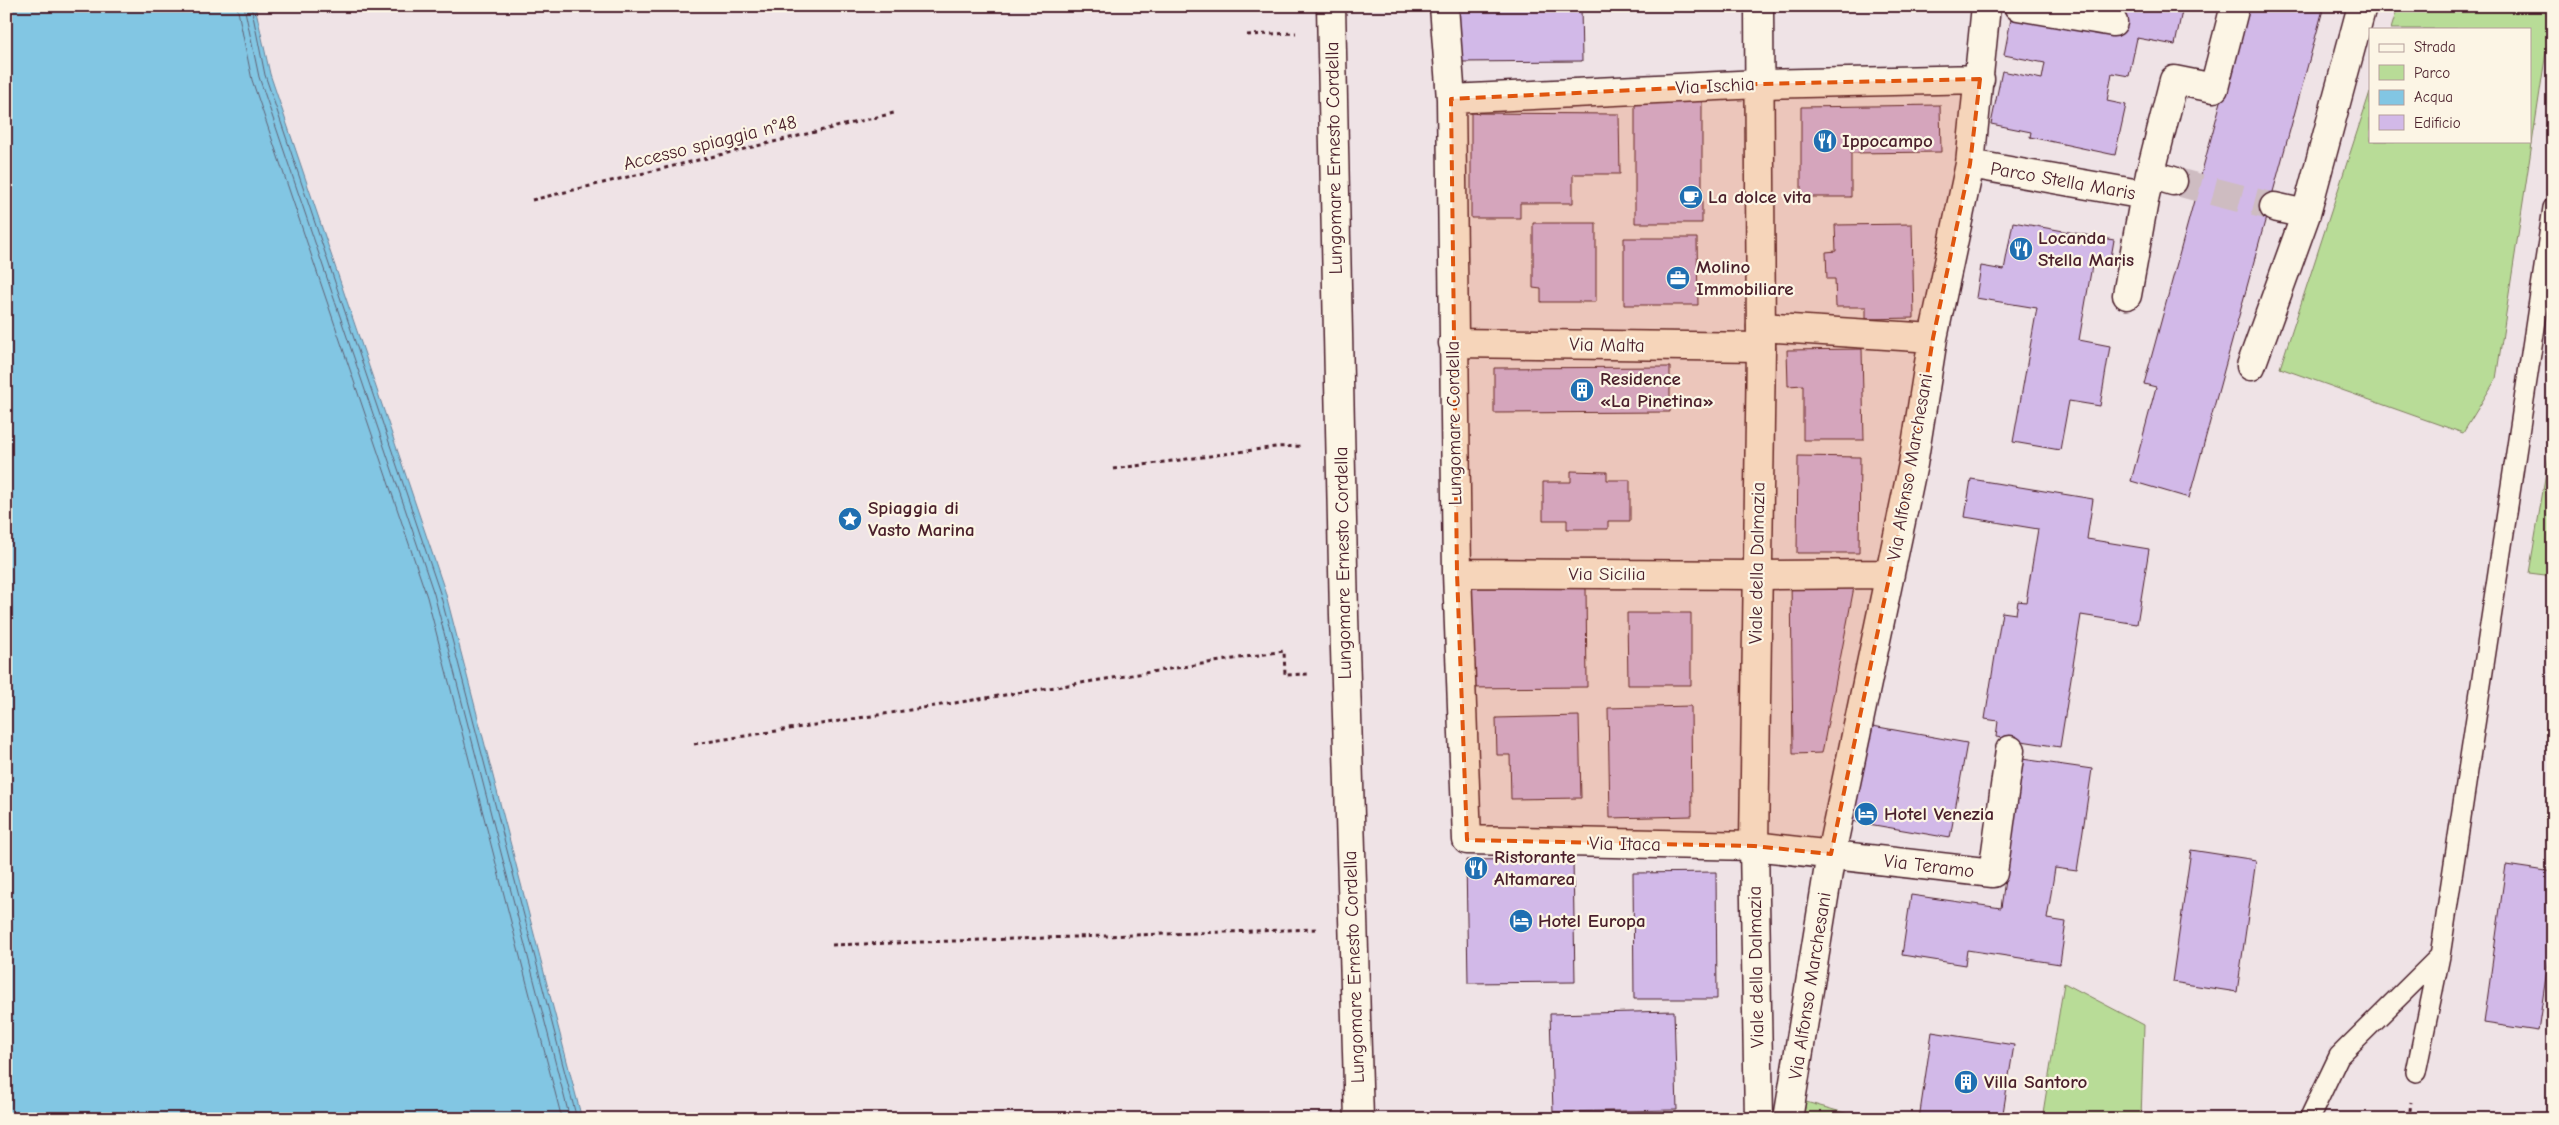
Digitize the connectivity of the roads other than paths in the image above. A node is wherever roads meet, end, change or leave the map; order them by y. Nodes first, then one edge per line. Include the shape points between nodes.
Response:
1 (1444, 6) edge
2 (1759, 6) edge
3 (1986, 6) edge
4 (2018, 6) edge
5 (2235, 6) edge
6 (2362, 6) edge
7 (1331, 19) edge
8 (2113, 22) dead end
9 (1980, 79) junction
10 (1759, 84) junction
11 (1451, 99) junction
12 (1970, 164) junction
13 (2156, 183) junction
14 (2274, 208) tunnel mouth
15 (2553, 208) edge
16 (2306, 214) junction
17 (2127, 295) dead end
18 (1761, 337) junction
19 (1933, 338) junction
20 (1453, 343) junction
21 (2252, 366) dead end
22 (1457, 573) junction
23 (1890, 574) junction
24 (1757, 575) junction
25 (2010, 750) dead end
26 (1467, 840) joint
27 (1754, 846) junction
28 (1831, 854) junction
29 (2440, 956) junction
30 (2416, 1072) dead end
31 (1359, 1119) edge
32 (1759, 1119) edge
33 (1788, 1119) edge
34 (2309, 1119) edge

1 - 11 street, Lungomare Cordella
2 - 10 street, Viale della Dalmazia
3 - 9 street, Via Alfonso Marchesani
4 - 8 street
5 - 13 street via 2214,88 2174,80
6 - 16 street
7 - 31 street, Lungomare Ernesto Cordella
9 - 10 street, Via Ischia
9 - 12 street, Via Alfonso Marchesani
10 - 11 street, Via Ischia
10 - 18 street, Viale della Dalmazia
11 - 20 street, Lungomare Cordella
12 - 13 street, Parco Stella Maris
12 - 19 street, Via Alfonso Marchesani
13 - 17 street, Parco Stella Maris
14 - 16 street
15 - 29 lane
16 - 21 street
18 - 19 street, Via Malta
18 - 20 street, Via Malta
18 - 24 street, Viale della Dalmazia
19 - 23 street, Via Alfonso Marchesani via 1913,464
20 - 22 street, Lungomare Cordella
22 - 24 street, Via Sicilia
22 - 26 street, Lungomare Cordella
23 - 24 street, Via Sicilia
23 - 28 street, Via Alfonso Marchesani
24 - 27 street, Viale della Dalmazia
25 - 28 street, Via Teramo via 1993,874
26 - 27 street, Via Itaca
27 - 28 street
27 - 32 street, Viale della Dalmazia
28 - 33 street, Via Alfonso Marchesani
29 - 30 lane
29 - 34 lane via 2339,1056

